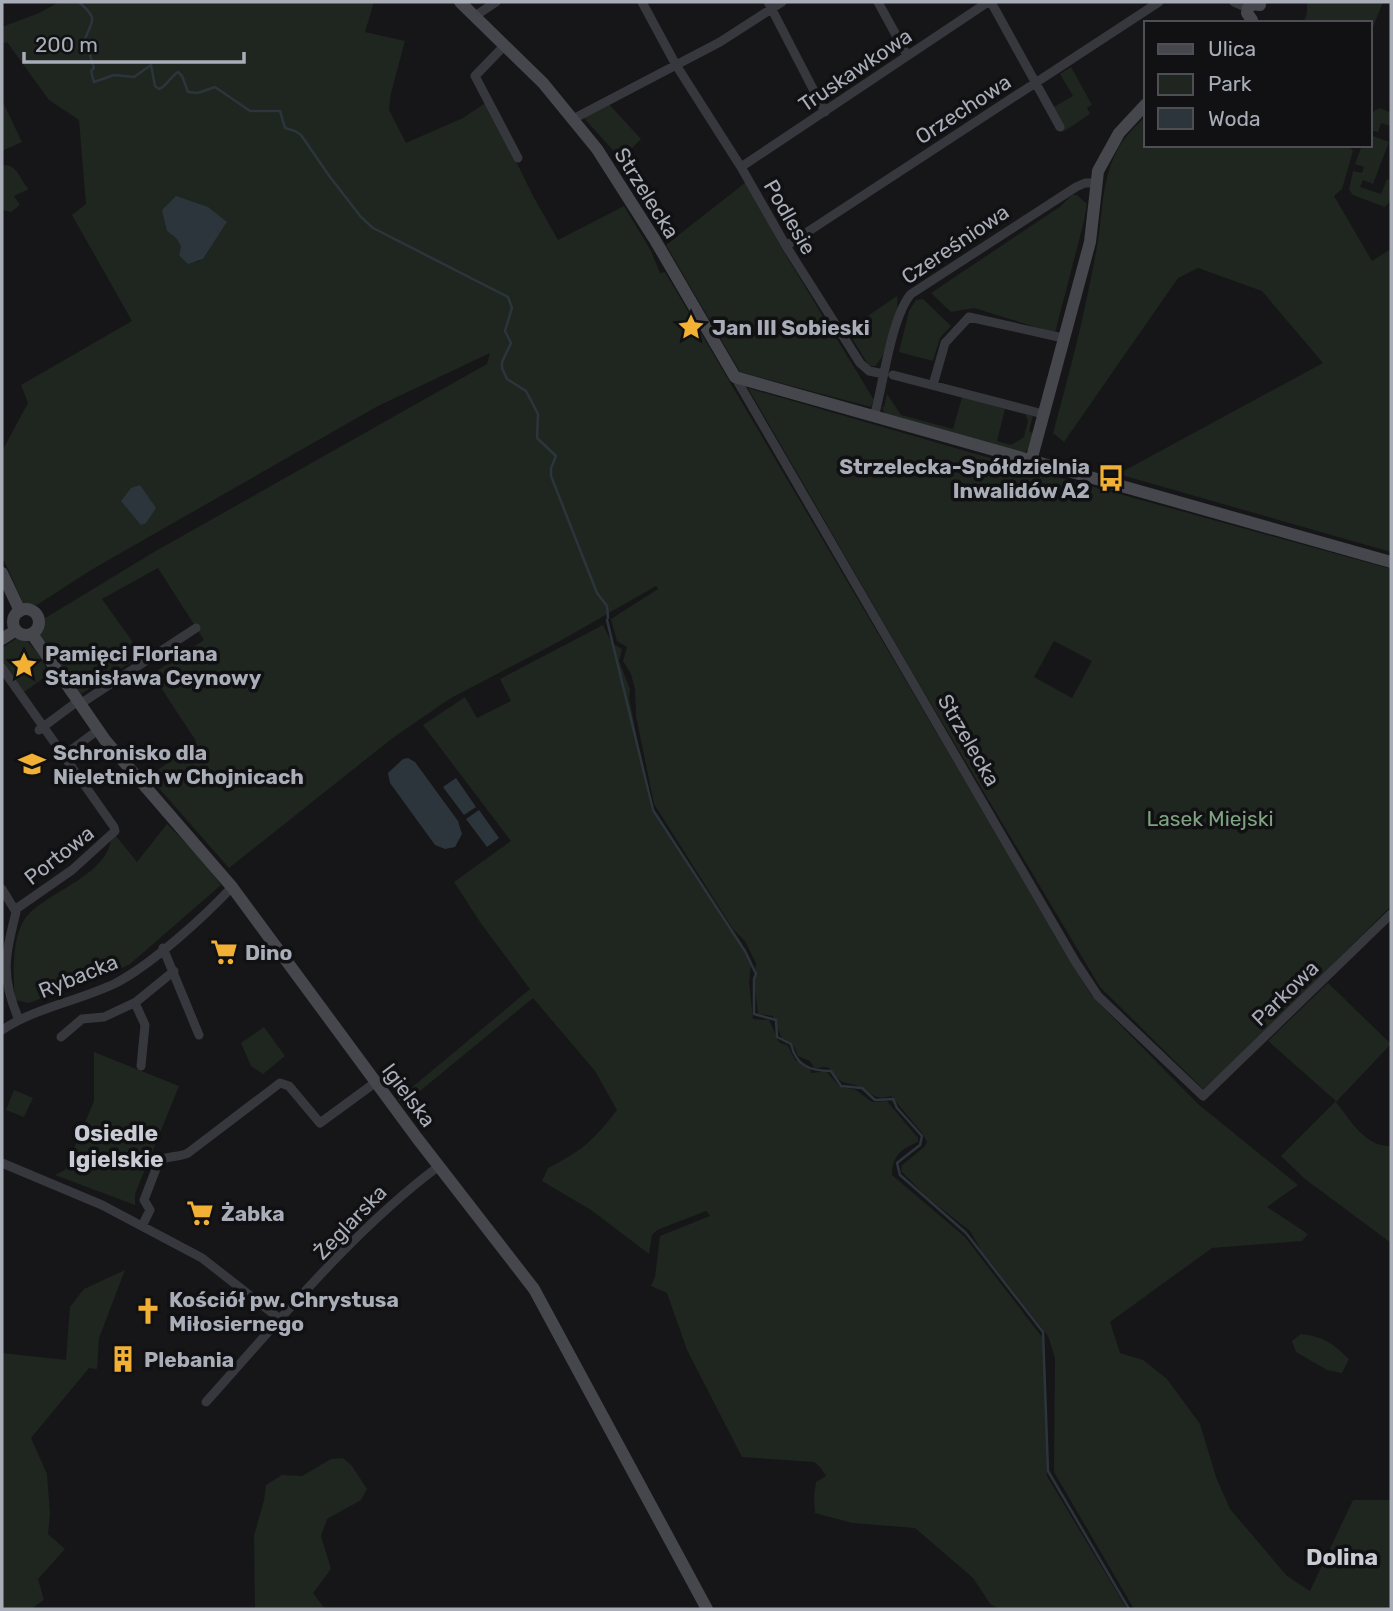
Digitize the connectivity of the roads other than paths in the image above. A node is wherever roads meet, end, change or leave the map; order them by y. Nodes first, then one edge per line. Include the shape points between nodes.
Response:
1 (460, 2) edge
2 (496, 2) edge
3 (642, 2) edge
4 (782, 2) edge
5 (878, 2) edge
6 (989, 2) edge
7 (1159, 2) edge
8 (1234, 2) edge
9 (770, 5) edge
10 (1255, 11) edge
11 (475, 16) junction
12 (505, 46) junction
13 (907, 55) junction
14 (676, 65) junction
15 (1036, 82) junction
16 (1144, 106) edge
17 (825, 112) junction
18 (573, 119) junction
19 (1060, 127) dead end
20 (518, 158) dead end
21 (741, 167) junction
22 (1095, 183) junction
23 (786, 246) junction
24 (1063, 338) junction
25 (888, 374) junction
26 (735, 377) junction
27 (933, 385) junction
28 (1043, 414) junction
29 (873, 417) junction
30 (1031, 461) junction
31 (1391, 562) edge
32 (2, 573) edge
33 (20, 611) junction
34 (196, 628) dead end
35 (16, 630) junction
36 (32, 634) junction
37 (2, 639) edge
38 (2, 668) edge
39 (79, 703) junction
40 (41, 728) junction
41 (98, 730) junction
42 (63, 756) junction
43 (232, 887) junction
44 (2, 890) edge
45 (16, 909) junction
46 (1391, 914) edge
47 (163, 948) junction
48 (174, 971) junction
49 (135, 1003) junction
50 (19, 1020) junction
51 (2, 1030) edge
52 (199, 1035) dead end
53 (61, 1037) dead end
54 (141, 1066) dead end
55 (376, 1082) junction
56 (1203, 1097) joint
57 (2, 1163) edge
58 (439, 1166) junction
59 (142, 1226) junction
60 (280, 1319) junction
61 (206, 1402) dead end
62 (707, 1609) edge

1 - 11 street, Strzelecka
2 - 11 street
3 - 14 street, Podlesie
4 - 9 street
5 - 13 street
6 - 13 street, Truskawkowa
6 - 15 street
7 - 15 street, Orzechowa
8 - 10 street
9 - 14 street via 720,42
9 - 17 street
11 - 12 street, Strzelecka
12 - 18 street, Strzelecka
12 - 20 street via 475,76
13 - 17 street, Truskawkowa
14 - 18 street
14 - 21 street, Podlesie
15 - 19 street
15 - 23 street, Orzechowa
16 - 22 street via 1114,140
17 - 21 street, Truskawkowa
18 - 26 street, Strzelecka via 627,195
21 - 23 street, Podlesie
22 - 24 street via 1090,242
22 - 25 street, Czereśniowa via 1076,187 911,294 902,308
23 - 25 street, Podlesie via 860,363 870,371
24 - 27 street via 969,317 945,342
24 - 28 street
25 - 27 street, Podlesie
25 - 29 street, Czereśniowa
26 - 29 street
26 - 56 street, Strzelecka via 1075,961 1098,996
27 - 28 street, Podlesie
28 - 30 street
29 - 30 street
30 - 31 street
32 - 33 street
33 - 35 street via 13,622
33 - 36 street via 31,610 38,616 40,625
34 - 39 street
35 - 36 street
35 - 37 street
36 - 39 street, Igielska
38 - 40 street, Portowa
39 - 40 street
39 - 41 street, Igielska
40 - 42 street, Portowa
41 - 42 street
41 - 43 street, Igielska
42 - 45 street, Portowa via 115,831 72,870
43 - 47 street, Rybacka
43 - 55 street, Igielska
44 - 45 street, Portowa
45 - 50 street, Portowa via 2,978
46 - 56 street, Parkowa
47 - 48 street
47 - 50 street, Rybacka via 116,983
48 - 49 street
48 - 52 street
49 - 53 street via 104,1017 82,1019
49 - 54 street via 145,1025
50 - 51 street, Rybacka
55 - 58 street, Igielska
55 - 59 street via 320,1123 289,1086 280,1083 188,1153 159,1161 144,1200 150,1210
57 - 59 street via 75,1192
58 - 60 street, Żeglarska via 404,1192
58 - 62 street, Igielska via 534,1289
59 - 60 street via 202,1258
60 - 61 street, Żeglarska

